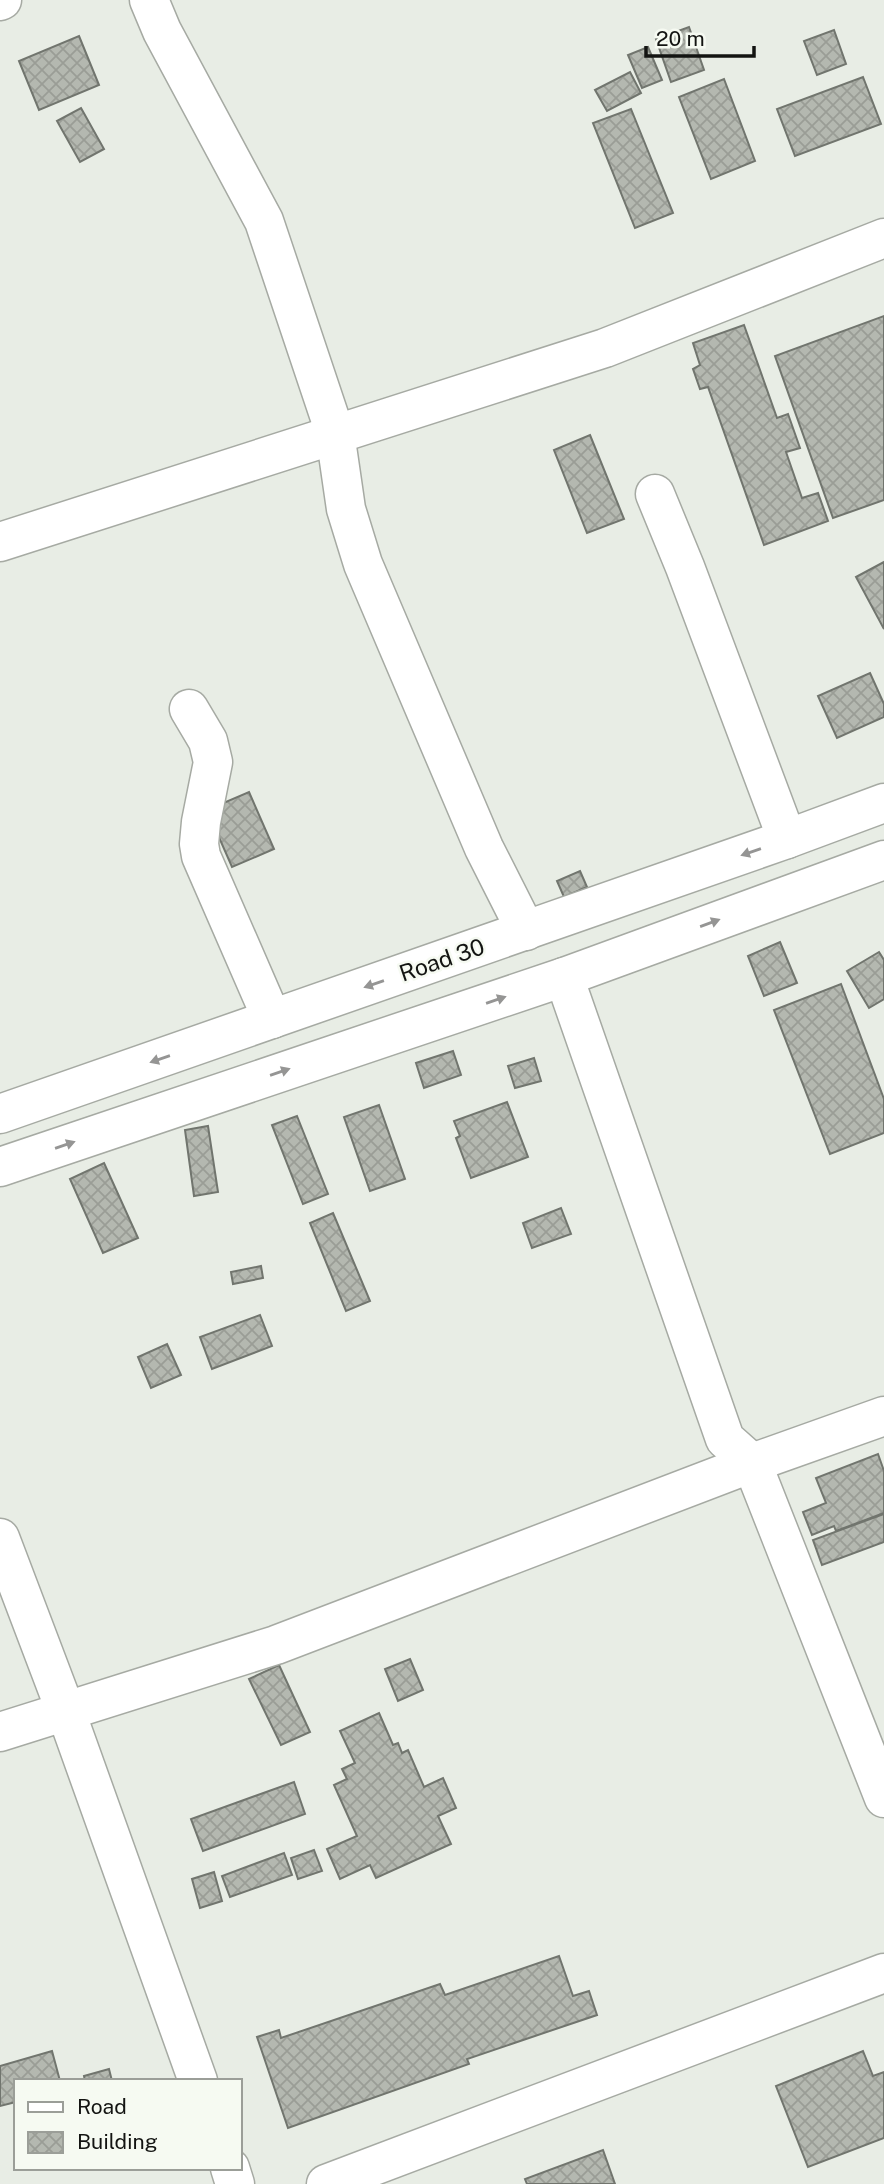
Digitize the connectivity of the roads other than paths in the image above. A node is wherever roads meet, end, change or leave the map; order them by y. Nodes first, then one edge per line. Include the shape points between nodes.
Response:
1 (149, 0) edge
2 (884, 238) edge
3 (335, 433) junction
4 (655, 494) dead end
5 (0, 542) edge
6 (189, 709) dead end
7 (884, 803) edge
8 (787, 839) junction
9 (884, 860) edge
10 (526, 931) junction
11 (565, 977) junction
12 (272, 1019) junction
13 (0, 1114) edge
14 (0, 1167) edge
15 (884, 1416) edge
16 (752, 1462) junction
17 (0, 1538) edge
18 (66, 1712) junction
19 (0, 1732) edge
20 (884, 1798) edge
21 (884, 1973) edge
22 (197, 2079) edge
23 (326, 2184) edge

1 - 3 street via 264,221
2 - 3 street via 605,348
3 - 5 street
3 - 10 street via 346,509 363,564 484,848
4 - 8 street
6 - 12 street via 208,741 213,762 201,822 201,856
7 - 8 street, Road 30
8 -> 10 street, Road 30
11 -> 9 street
10 -> 12 street, Road 30
14 -> 11 street
11 - 16 street via 725,1439
12 -> 13 street, Road 30
15 - 16 street
16 - 18 street via 276,1645
16 - 20 street
17 - 18 street
18 - 19 street
18 - 22 street
21 - 23 street

